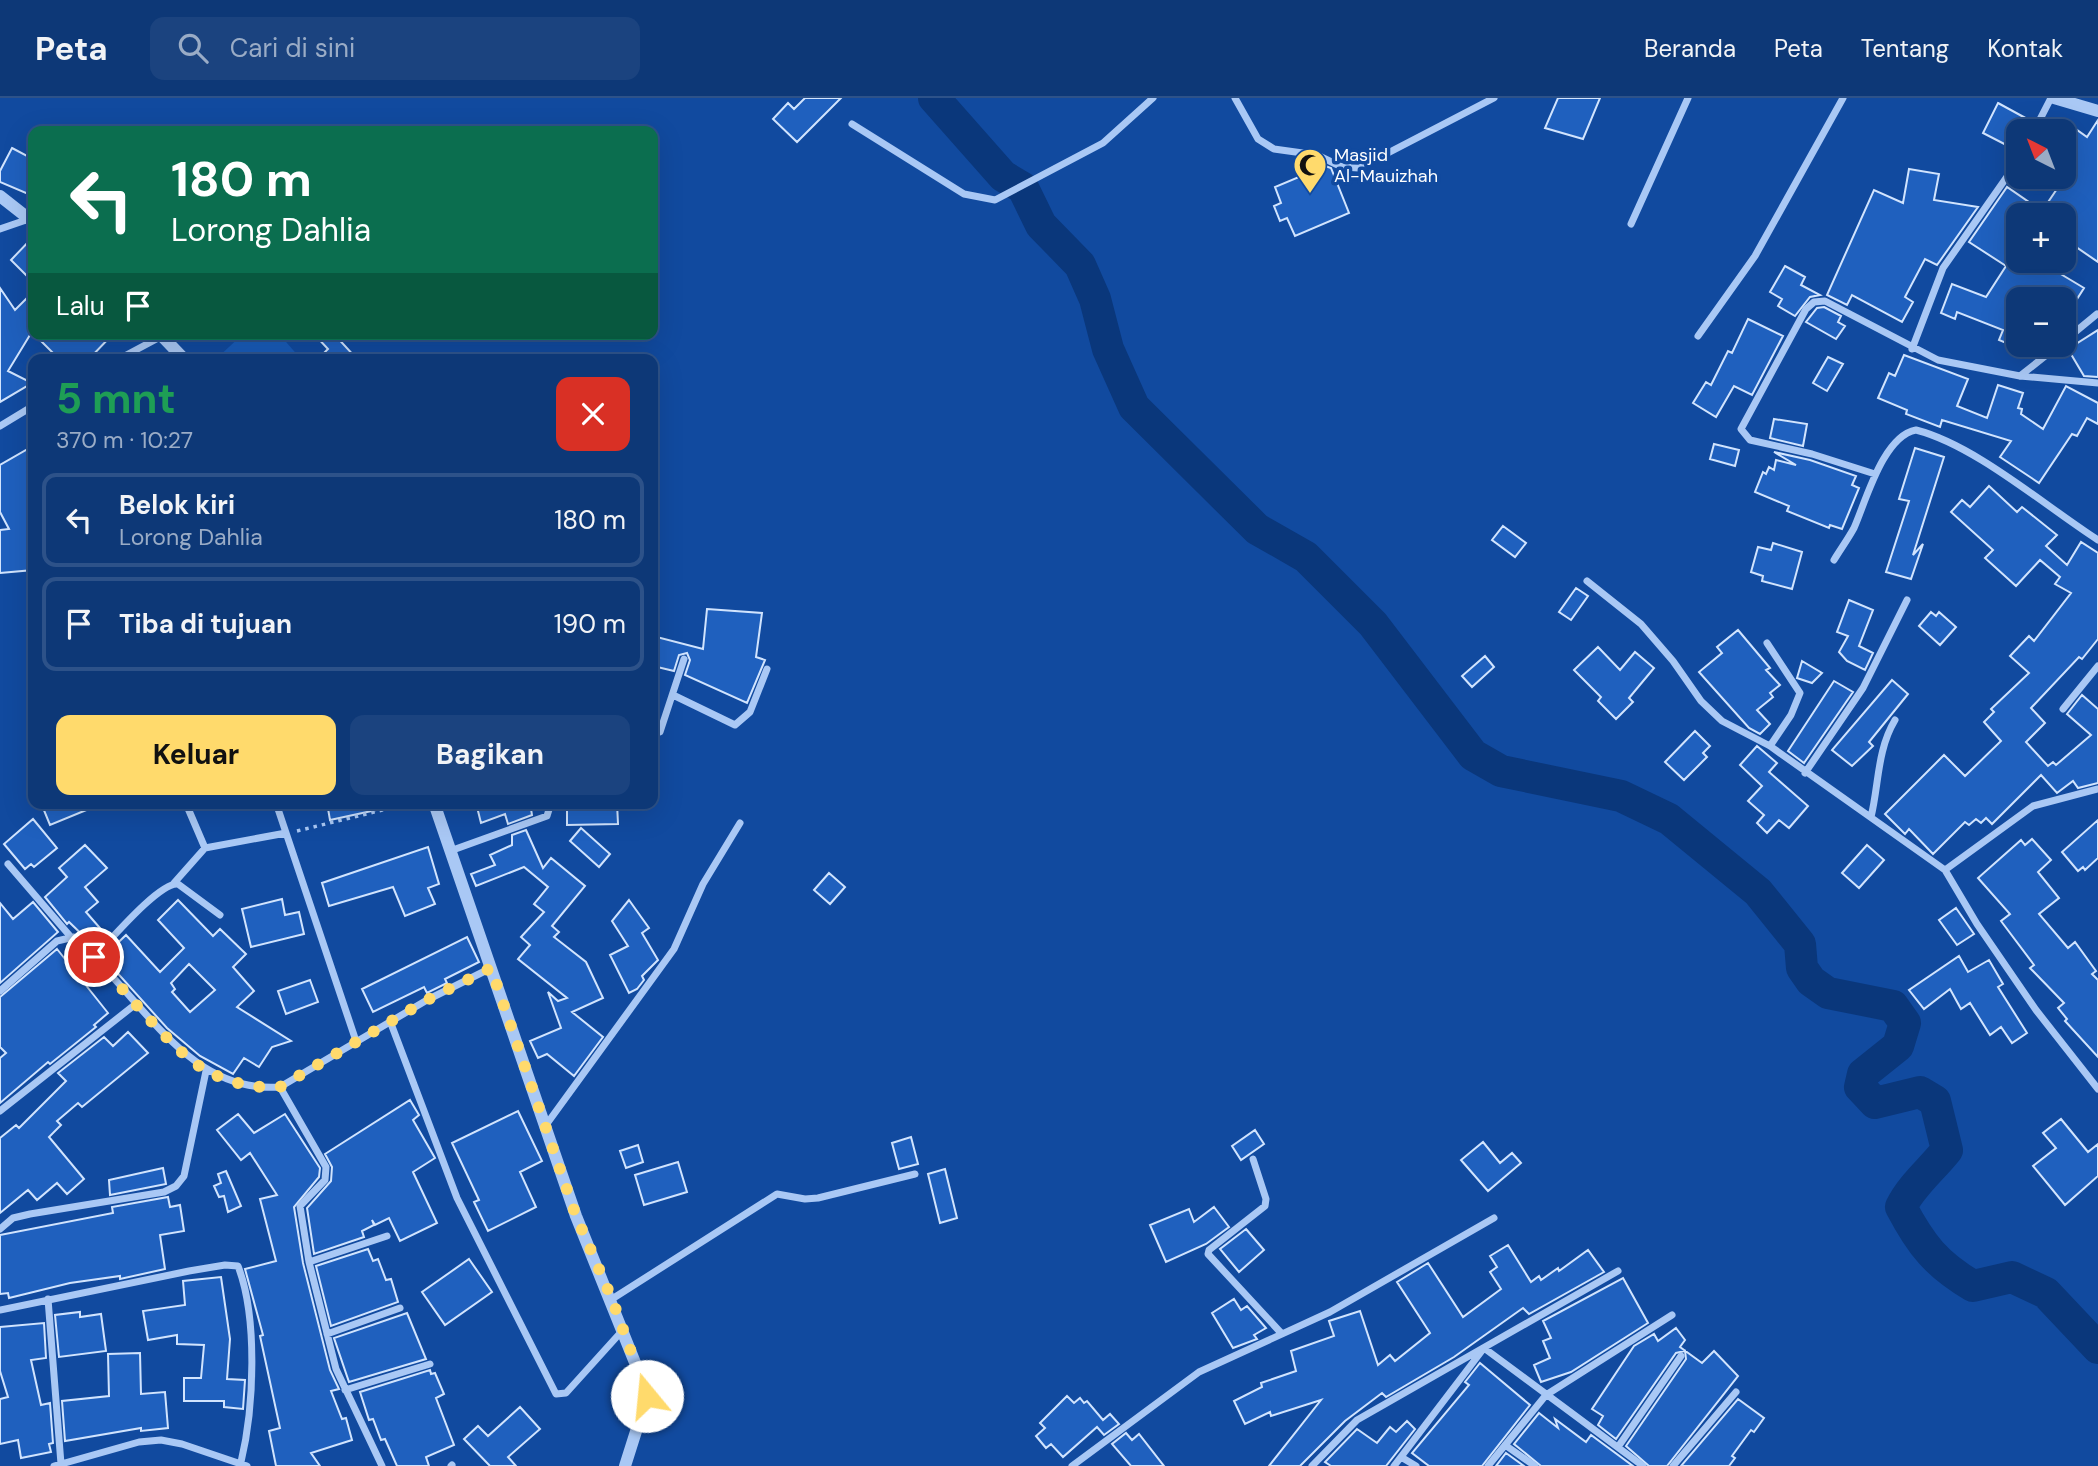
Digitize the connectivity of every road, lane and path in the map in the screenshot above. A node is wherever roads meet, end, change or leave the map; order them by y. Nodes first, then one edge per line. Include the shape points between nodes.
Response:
1 (1153, 98) edge
2 (1235, 98) edge
3 (1494, 98) edge
4 (1689, 98) edge
5 (1843, 98) edge
6 (2053, 98) edge
7 (2098, 111) edge
8 (2041, 119) edge
9 (852, 124) dead end
10 (2006, 178) edge
11 (0, 196) edge
12 (28, 218) edge
13 (28, 221) edge
14 (1631, 224) dead end
15 (0, 229) edge
16 (2098, 314) edge
17 (2076, 331) edge
18 (1698, 336) dead end
19 (152, 340) edge
20 (166, 340) edge
21 (1912, 349) junction
22 (128, 354) edge
23 (179, 354) edge
24 (2044, 357) edge
25 (2020, 376) junction
26 (2098, 383) edge
27 (28, 409) edge
28 (0, 426) edge
29 (1875, 474) junction
30 (2098, 540) edge
31 (1834, 560) dead end
32 (1587, 582) dead end
33 (1907, 600) dead end
34 (1767, 643) dead end
35 (684, 659) dead end
36 (2098, 666) edge
37 (767, 669) dead end
38 (673, 695) junction
39 (2063, 709) dead end
40 (1895, 720) dead end
41 (658, 733) edge
42 (1770, 746) junction
43 (1805, 774) junction
44 (2098, 789) edge
45 (188, 809) edge
46 (278, 809) edge
47 (386, 809) edge
48 (436, 809) edge
49 (549, 809) edge
50 (1871, 817) junction
51 (740, 823) dead end
52 (286, 833) junction
53 (205, 848) junction
54 (450, 851) junction
55 (8, 864) dead end
56 (1945, 870) junction
57 (174, 883) junction
58 (220, 915) dead end
59 (69, 936) junction
60 (94, 957) junction
61 (491, 968) junction
62 (0, 991) edge
63 (137, 1003) junction
64 (390, 1021) junction
65 (356, 1041) junction
66 (206, 1071) junction
67 (280, 1087) junction
68 (2098, 1089) edge
69 (0, 1111) edge
70 (546, 1125) junction
71 (1253, 1159) dead end
72 (915, 1174) dead end
73 (1494, 1218) dead end
74 (0, 1229) edge
75 (387, 1236) dead end
76 (309, 1262) junction
77 (1618, 1271) dead end
78 (48, 1299) junction
79 (612, 1299) junction
80 (400, 1308) dead end
81 (0, 1310) edge
82 (1672, 1315) dead end
83 (624, 1330) junction
84 (327, 1334) junction
85 (1282, 1334) junction
86 (1484, 1348) junction
87 (1681, 1356) dead end
88 (430, 1364) dead end
89 (345, 1390) junction
90 (1736, 1392) dead end
91 (1546, 1395) junction
92 (1505, 1445) junction
93 (1618, 1447) junction
94 (1401, 1457) junction
95 (244, 1464) edge
96 (57, 1465) edge
97 (382, 1466) edge
98 (625, 1466) edge
99 (1072, 1466) edge
100 (1312, 1466) edge
101 (1394, 1466) edge
102 (1416, 1466) edge
103 (1488, 1466) edge
104 (1535, 1466) edge
105 (1643, 1466) edge
106 (1673, 1466) edge

1 - 9 street via 1103,143 995,200 964,194
2 - 3 street via 1258,139 1274,149 1317,155 1342,167 1359,168
4 - 14 street
5 - 18 street via 1755,256
6 - 7 street
6 - 8 street
10 - 21 street via 1943,268
11 - 12 street
13 - 15 street
16 - 17 street
19 - 22 street
20 - 23 street
21 - 25 street via 1938,360
21 - 29 street via 1825,301 1814,302 1742,424 1750,440
24 - 25 street
25 - 26 street
27 - 28 street
29 - 30 street via 1902,435 1916,430 1930,433 2009,479
29 - 31 street via 1853,530
32 - 42 street via 1641,624 1722,721
33 - 43 street via 1863,688
34 - 42 street via 1800,693
35 - 38 street
36 - 39 street
37 - 38 street via 750,712 735,724
38 - 41 street
40 - 50 street via 1881,749 1880,780
42 - 43 street
43 - 50 street
44 - 56 street via 2033,806
45 - 53 street
46 - 52 street
47 - 52 path
48 - 54 street
49 - 54 street via 547,816
50 - 56 street
51 - 70 street via 703,884 674,948
52 - 53 street
52 - 65 street
53 - 57 street
54 - 61 street
55 - 59 street
56 - 68 street via 2036,1010
57 - 58 street
57 - 60 street
59 - 60 street
59 - 62 street via 57,941
60 - 63 street
61 - 64 street
61 - 70 street
63 - 66 street
63 - 69 street
64 - 65 street
64 - 83 street via 457,1198 556,1394 566,1393
65 - 67 street
66 - 67 street via 250,1086
66 - 74 street via 184,1176 177,1186 30,1214
67 - 76 street via 327,1174 300,1206
70 - 79 street via 576,1216
71 - 85 street via 1265,1206 1208,1254
72 - 79 street via 818,1198 777,1194
73 - 85 street via 1330,1312
75 - 76 street
76 - 84 street
77 - 86 street
78 - 81 street
78 - 95 street via 238,1266 247,1301 252,1403
78 - 96 street
79 - 83 street
80 - 84 street
82 - 91 street
83 - 98 street via 647,1396
84 - 89 street
85 - 99 street via 1199,1372
86 - 91 street
86 - 94 street
86 - 100 street via 1357,1420
87 - 93 street
88 - 89 street
89 - 97 street
90 - 106 street
91 - 92 street
91 - 93 street
92 - 103 street
92 - 104 street
93 - 105 street
94 - 101 street
94 - 102 street
95 - 96 street via 161,1440

